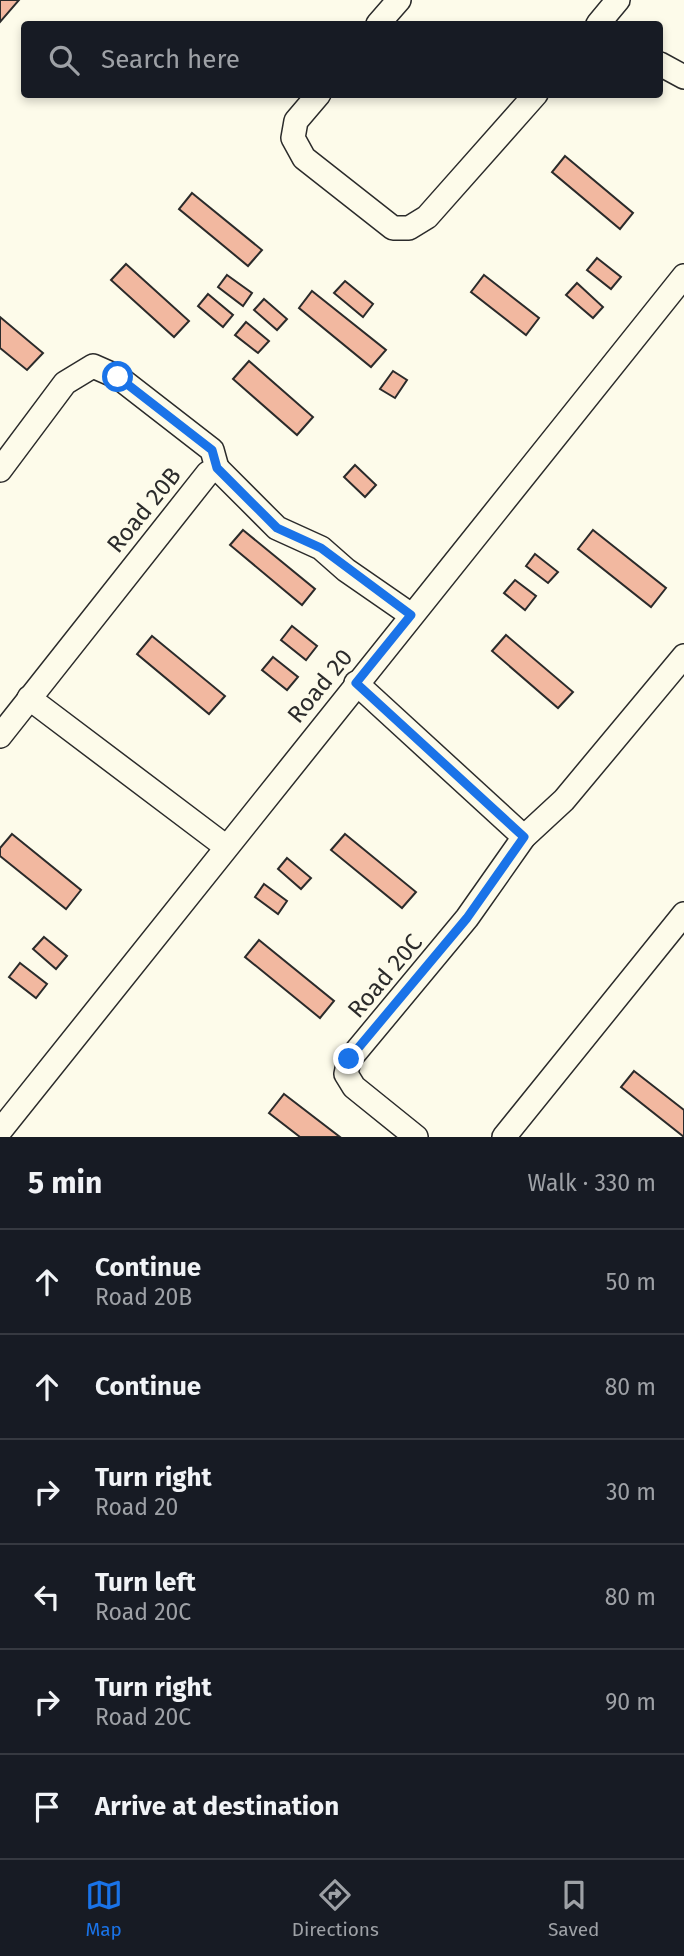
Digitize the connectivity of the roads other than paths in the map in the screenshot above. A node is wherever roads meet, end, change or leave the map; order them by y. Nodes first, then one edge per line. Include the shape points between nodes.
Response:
1 (399, 0) edge
2 (618, 0) edge
3 (381, 21) edge
4 (600, 21) edge
5 (663, 66) edge
6 (684, 77) edge
7 (316, 98) edge
8 (532, 98) edge
9 (684, 276) edge
10 (217, 468) junction
11 (0, 470) edge
12 (411, 615) junction
13 (684, 656) edge
14 (356, 683) junction
15 (29, 698) junction
16 (0, 736) edge
17 (524, 837) junction
18 (225, 846) junction
19 (684, 914) edge
20 (0, 1131) edge
21 (416, 1137) edge
22 (504, 1137) edge

1 - 3 street
2 - 4 street
5 - 6 street
7 - 8 street via 296,121 293,138 304,158 393,228 409,228 427,218
9 - 12 street, Road 20
10 - 11 street, Road 20B via 212,450 118,377 93,366 65,383
10 - 12 street via 277,528 321,548
10 - 15 street, Road 20B via 208,473
12 - 14 street, Road 20
13 - 17 street, Road 20C via 564,800
14 - 17 street
14 - 18 street, Road 20
15 - 16 street, Road 20B
15 - 18 street
17 - 21 street, Road 20C via 467,918 349,1059 346,1074 354,1087
18 - 20 street, Road 20
19 - 22 street

